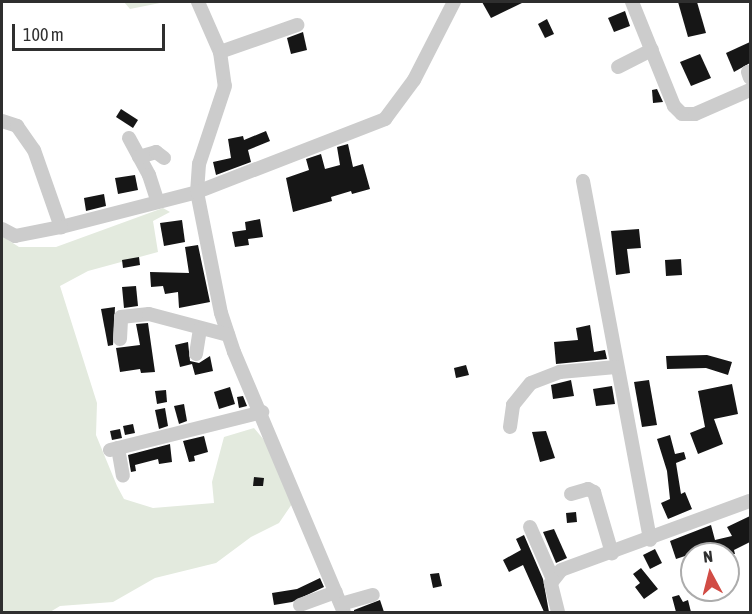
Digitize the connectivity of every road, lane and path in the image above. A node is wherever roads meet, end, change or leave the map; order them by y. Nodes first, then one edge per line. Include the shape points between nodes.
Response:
1 (198, 2) edge
2 (454, 2) edge
3 (632, 2) edge
4 (297, 25) dead end
5 (652, 50) junction
6 (220, 52) junction
7 (618, 67) dead end
8 (750, 90) edge
9 (2, 121) edge
10 (129, 138) dead end
11 (140, 157) junction
12 (164, 158) dead end
13 (583, 181) dead end
14 (196, 192) junction
15 (158, 202) junction
16 (61, 227) junction
17 (2, 229) edge
18 (200, 329) junction
19 (228, 335) junction
20 (120, 339) dead end
21 (196, 354) dead end
22 (616, 367) junction
23 (262, 412) junction
24 (510, 427) dead end
25 (123, 476) dead end
26 (571, 494) dead end
27 (750, 501) edge
28 (530, 527) dead end
29 (650, 540) junction
30 (612, 553) junction
31 (552, 577) junction
32 (373, 595) dead end
33 (340, 603) edge
34 (300, 605) dead end
35 (558, 612) edge

1 - 6 street
2 - 14 street via 414,80 386,119
3 - 5 street
4 - 6 street
5 - 7 street
5 - 8 street via 674,106 682,114 695,114
6 - 14 street via 224,99 202,153
9 - 16 street via 17,126 34,150
10 - 11 street
11 - 12 street via 156,152
11 - 15 street
13 - 22 street
14 - 15 street
14 - 19 street
15 - 16 street
16 - 17 street via 15,236
18 - 19 street
18 - 20 street via 149,314 126,315 118,321
18 - 21 street
19 - 23 street
22 - 24 street via 560,372 531,383 513,405
22 - 29 street
23 - 25 street via 114,449
23 - 33 street
26 - 30 street via 588,489 594,492
27 - 29 street
28 - 31 street
29 - 30 street
30 - 31 street via 561,570
31 - 35 street
32 - 33 street
33 - 34 street

